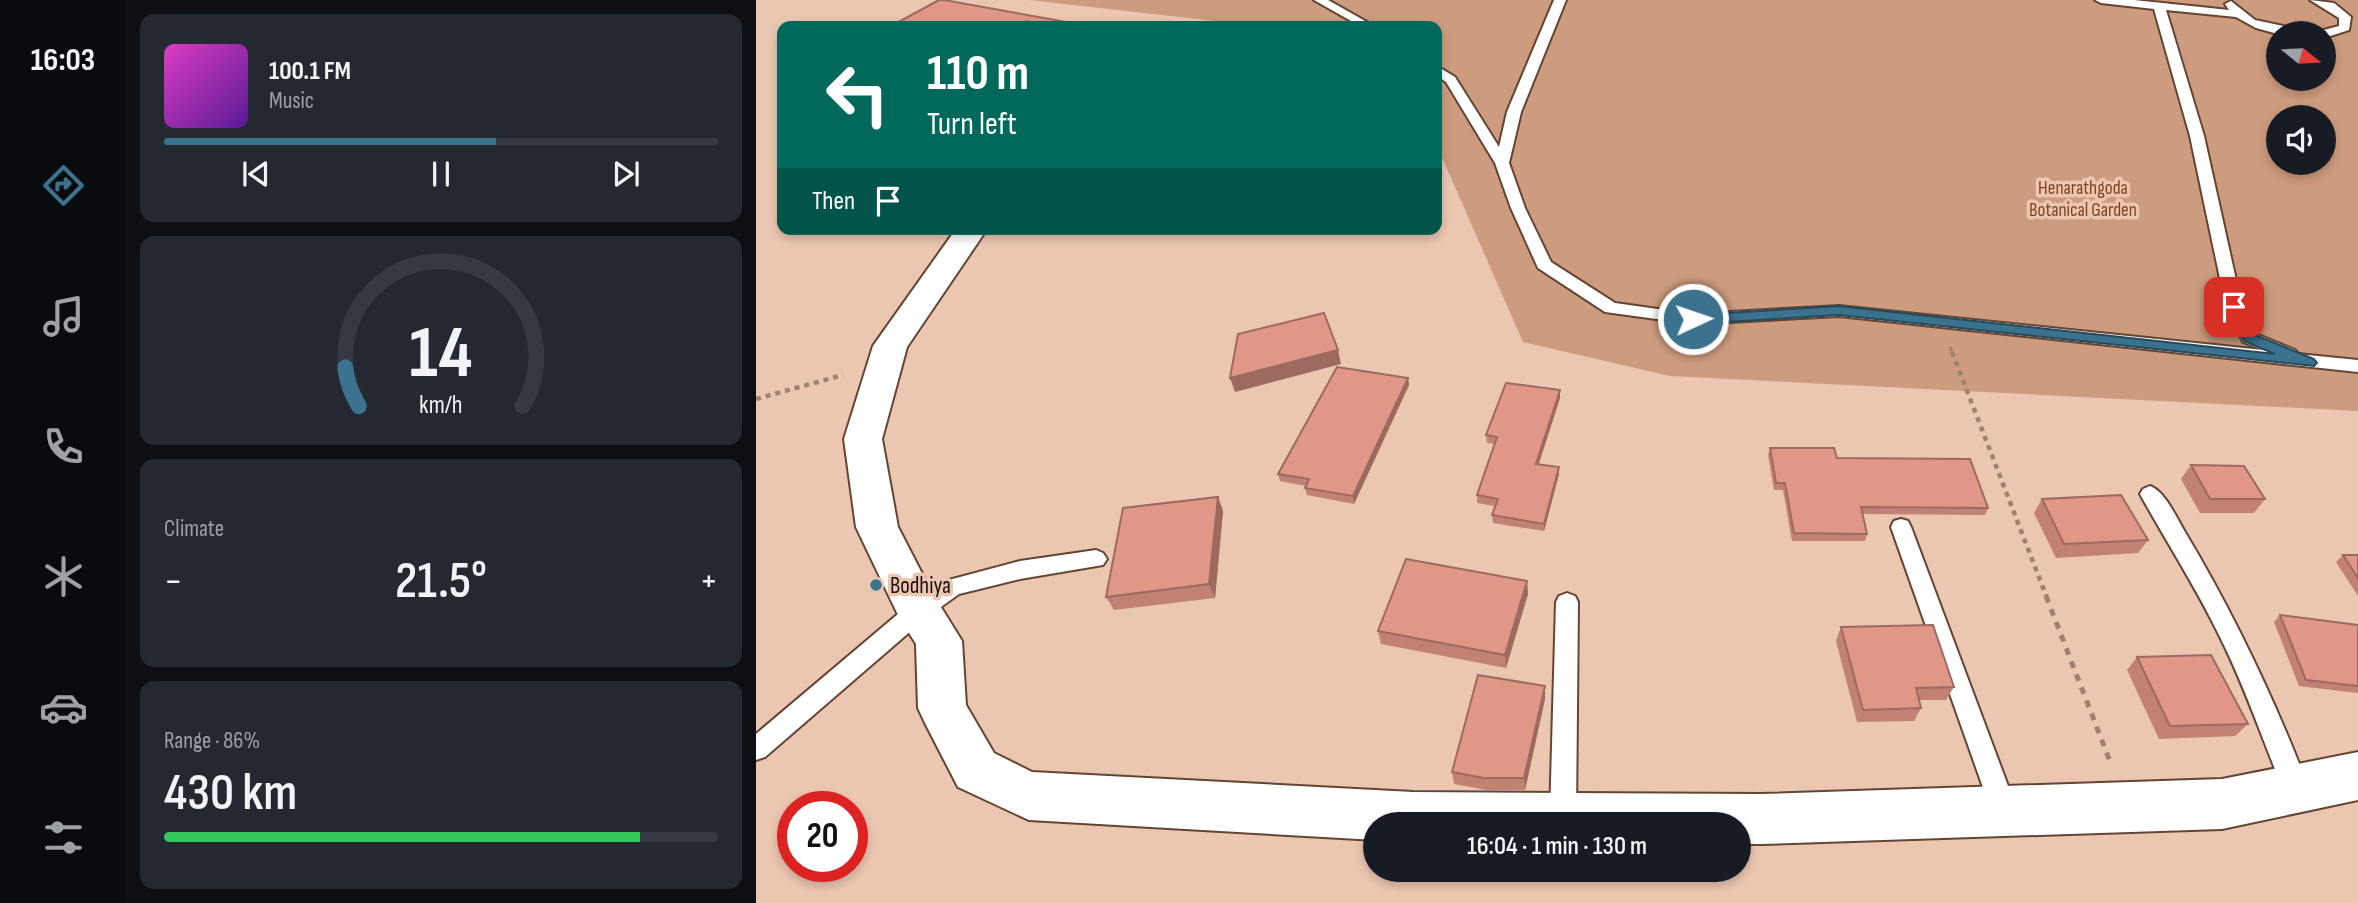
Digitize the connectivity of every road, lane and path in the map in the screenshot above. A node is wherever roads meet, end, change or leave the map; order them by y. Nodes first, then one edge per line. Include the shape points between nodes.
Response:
1 (1320, 0) edge
2 (1560, 0) edge
3 (2101, 0) edge
4 (2229, 0) edge
5 (2316, 0) edge
6 (2159, 6) junction
7 (2236, 14) junction
8 (1359, 21) edge
9 (2266, 27) edge
10 (2345, 28) junction
11 (2336, 31) edge
12 (2358, 32) edge
13 (1442, 74) edge
14 (1502, 163) junction
15 (968, 235) edge
16 (1941, 322) junction
17 (884, 363) junction
18 (2309, 363) junction
19 (2358, 366) edge
20 (756, 399) edge
21 (2150, 494) dead end
22 (1901, 527) dead end
23 (1096, 559) dead end
24 (1567, 602) dead end
25 (919, 610) junction
26 (756, 748) edge
27 (2358, 776) edge
28 (2296, 789) junction
29 (2127, 807) junction
30 (2005, 811) junction
31 (1563, 812) edge
32 (1363, 815) edge
33 (1751, 819) edge

1 - 8 lane
2 - 14 lane via 1514,112
3 - 6 lane
4 - 7 lane
5 - 10 lane via 2345,17
6 - 7 lane
6 - 18 lane via 2197,136 2234,307 2249,338
7 - 9 lane
10 - 11 lane
10 - 12 lane
13 - 14 lane via 1451,80
14 - 16 lane via 1544,265 1611,308 1693,319 1839,311
15 - 17 street via 890,346
16 - 18 lane
16 - 29 path
17 - 20 path
17 - 25 street via 863,439 877,527
18 - 19 lane
21 - 28 lane via 2193,560 2238,650 2270,716
22 - 30 lane
23 - 25 lane via 1020,570 953,587
24 - 31 lane
25 - 26 lane
25 - 32 street via 939,641 943,708 976,770 1029,796
27 - 28 street
28 - 29 street via 2222,804
29 - 30 street
30 - 33 street

